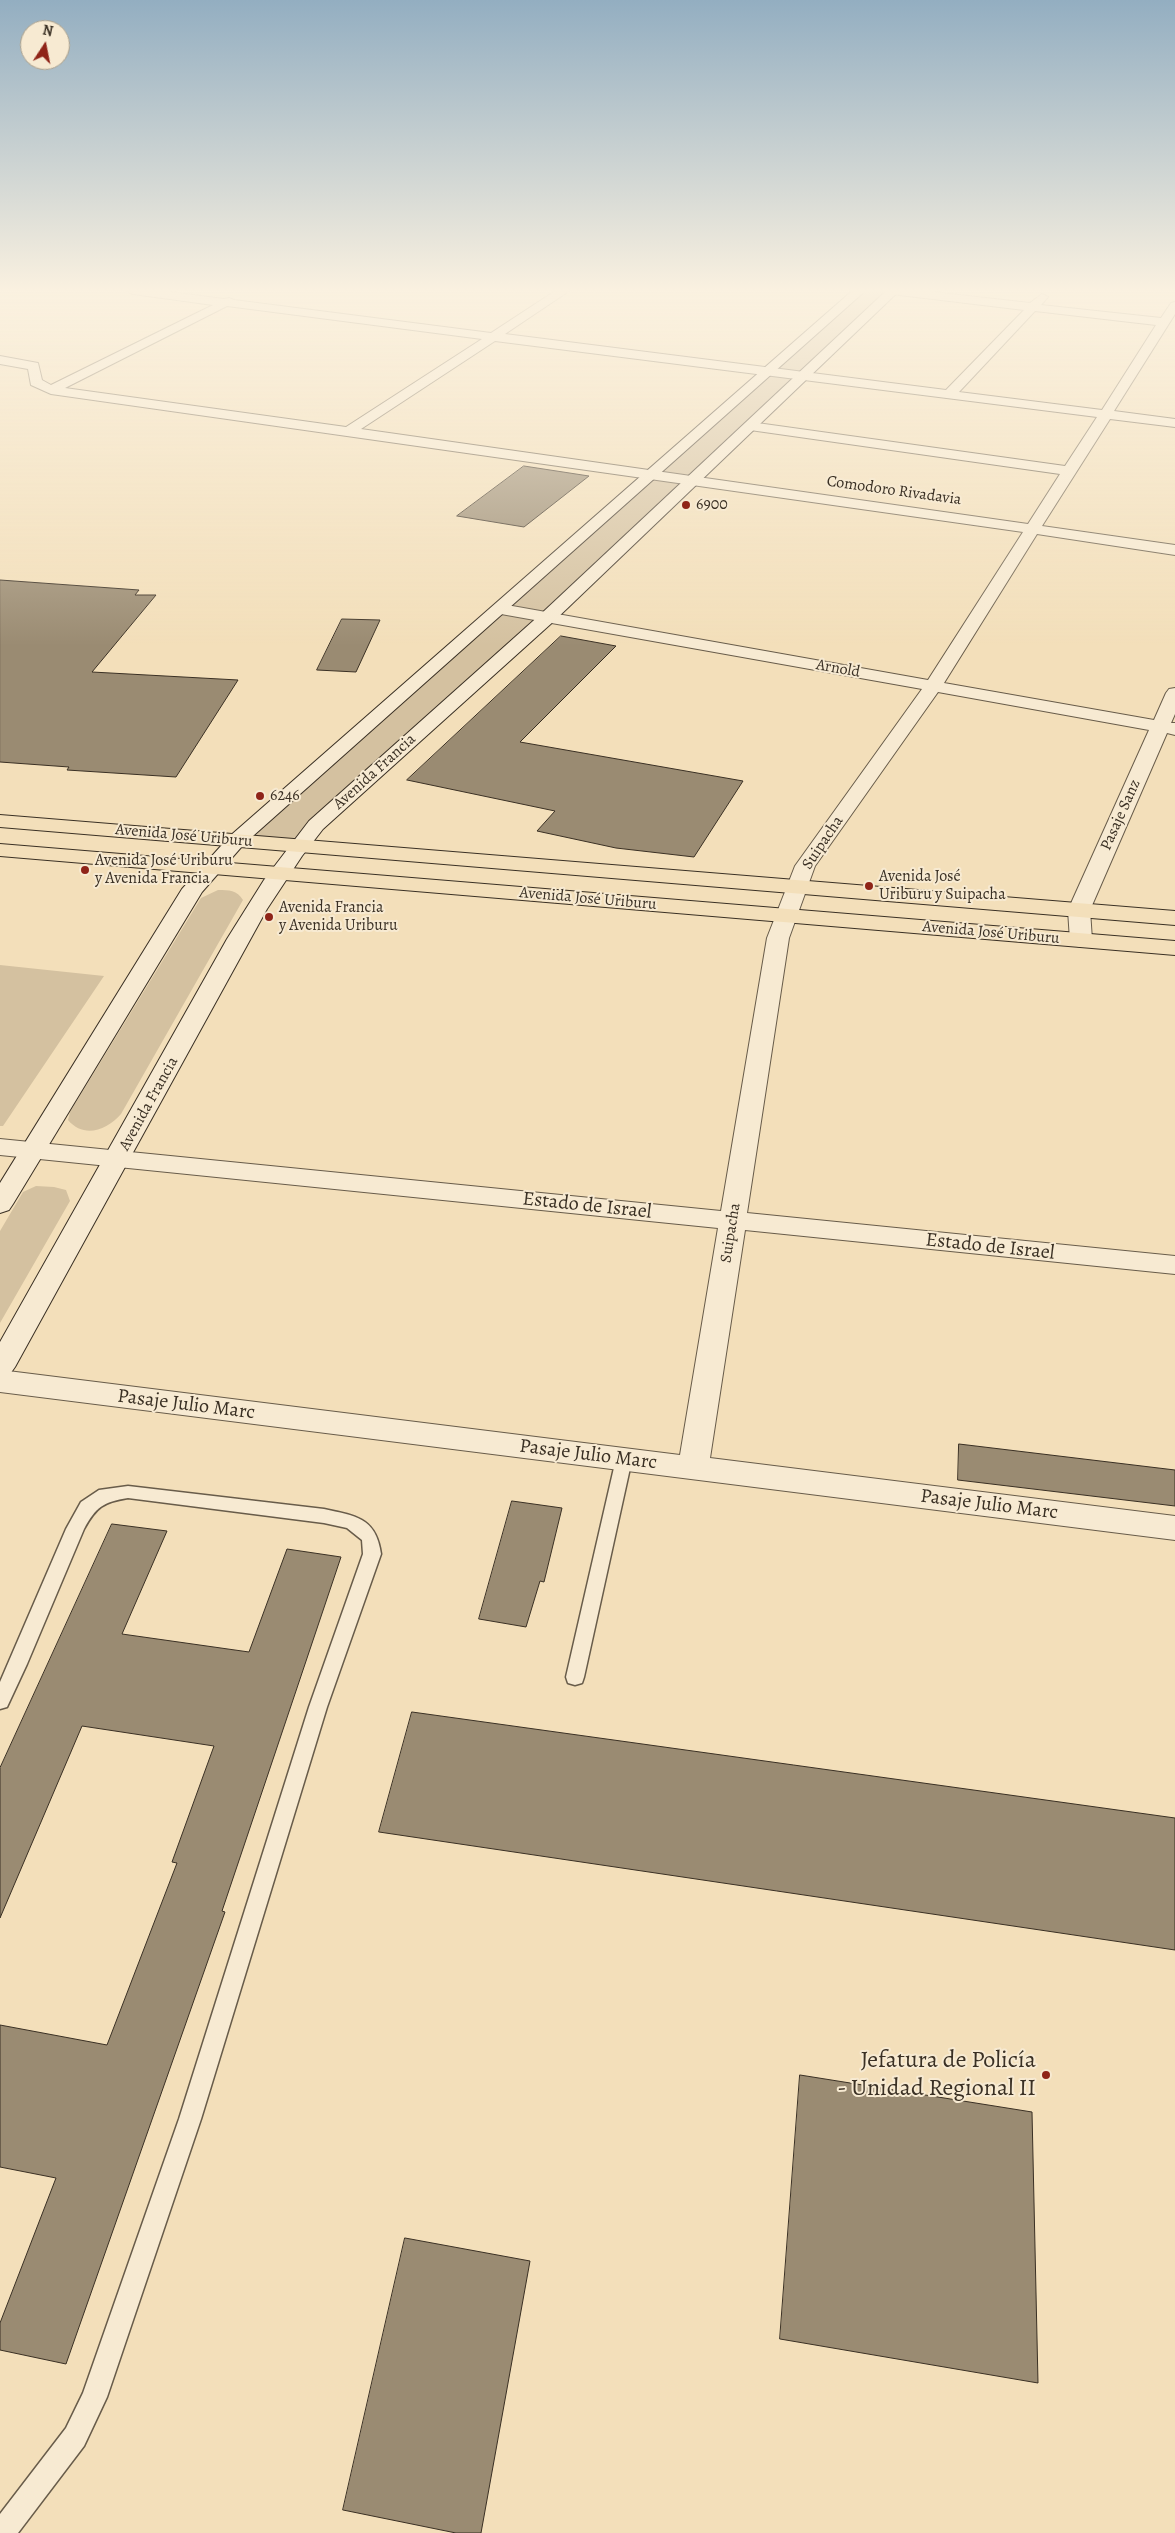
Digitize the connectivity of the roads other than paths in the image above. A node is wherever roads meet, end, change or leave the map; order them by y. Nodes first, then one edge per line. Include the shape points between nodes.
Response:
1 (195, 409) edge
2 (382, 409) edge
3 (728, 409) edge
4 (767, 409) edge
5 (1069, 409) edge
6 (1109, 409) edge
7 (1106, 414) junction
8 (1175, 423) edge
9 (750, 426) junction
10 (349, 430) junction
11 (1069, 471) junction
12 (654, 474) junction
13 (694, 480) junction
14 (1032, 529) junction
15 (1175, 550) edge
16 (501, 609) junction
17 (548, 617) junction
18 (933, 686) junction
19 (1175, 693) edge
20 (1168, 728) edge
21 (0, 821) edge
22 (238, 840) junction
23 (299, 845) junction
24 (0, 850) edge
25 (211, 868) junction
26 (279, 873) junction
27 (797, 887) junction
28 (1079, 910) junction
29 (786, 916) junction
30 (1175, 918) edge
31 (1081, 940) junction
32 (1175, 948) edge
33 (0, 1147) edge
34 (33, 1150) junction
35 (118, 1159) junction
36 (0, 1204) edge
37 (733, 1221) junction
38 (1175, 1265) edge
39 (0, 1367) edge
40 (0, 1381) edge
41 (624, 1459) junction
42 (692, 1468) junction
43 (1175, 1528) edge
44 (575, 1677) dead end
45 (0, 1701) edge
46 (2, 2533) edge

1 - 10 street, Comodoro Rivadavia
2 - 10 street
3 - 12 street, Avenida Francia
4 - 9 street, Avenida Francia
5 - 7 street
6 - 7 street, Suipacha
7 - 8 street
7 - 11 street, Suipacha
9 - 11 street
9 - 13 street, Avenida Francia
10 - 12 street, Comodoro Rivadavia
11 - 14 street, Suipacha
12 - 13 street, Comodoro Rivadavia
12 - 16 street, Avenida Francia
13 - 14 street, Comodoro Rivadavia
13 - 17 street, Avenida Francia
14 - 15 street, Comodoro Rivadavia
14 - 18 street, Suipacha
16 - 17 street, Arnold
16 - 22 street, Avenida Francia
17 - 18 street, Arnold
17 - 23 street, Avenida Francia via 316,825
18 - 20 street, Arnold
18 - 27 street, Suipacha via 805,866
19 - 20 street, Pasaje Sanz
20 - 28 street, Pasaje Sanz
21 - 22 main road, Avenida José Uriburu
22 - 23 main road, Avenida José Uriburu
22 - 25 street, Avenida Francia
23 - 26 street, Avenida Francia
23 - 27 main road, Avenida José Uriburu
24 - 25 main road, Avenida José Uriburu
25 - 26 main road, Avenida José Uriburu
25 - 34 street, Avenida Francia via 193,889
26 - 29 main road, Avenida José Uriburu
26 - 35 street, Avenida Francia via 252,915
27 - 28 main road, Avenida José Uriburu
27 - 29 street, Suipacha
28 - 30 main road, Avenida José Uriburu
28 - 31 street, Pasaje Sanz
29 - 31 main road, Avenida José Uriburu
29 - 37 street, Suipacha via 778,938
31 - 32 main road, Avenida José Uriburu
33 - 34 street, Estado de Israel
34 - 35 street, Estado de Israel
34 - 36 street, Avenida Francia
35 - 37 street, Estado de Israel
35 - 39 street, Avenida Francia
37 - 38 street, Estado de Israel
37 - 42 street, Suipacha
40 - 41 street, Pasaje Julio Marc
41 - 42 street, Pasaje Julio Marc
41 - 44 lane
42 - 43 street, Pasaje Julio Marc
45 - 46 lane via 75,1529 87,1507 106,1496 128,1492 324,1516 352,1522 370,1537 372,1554 318,1707 192,2109 94,2397 75,2437

